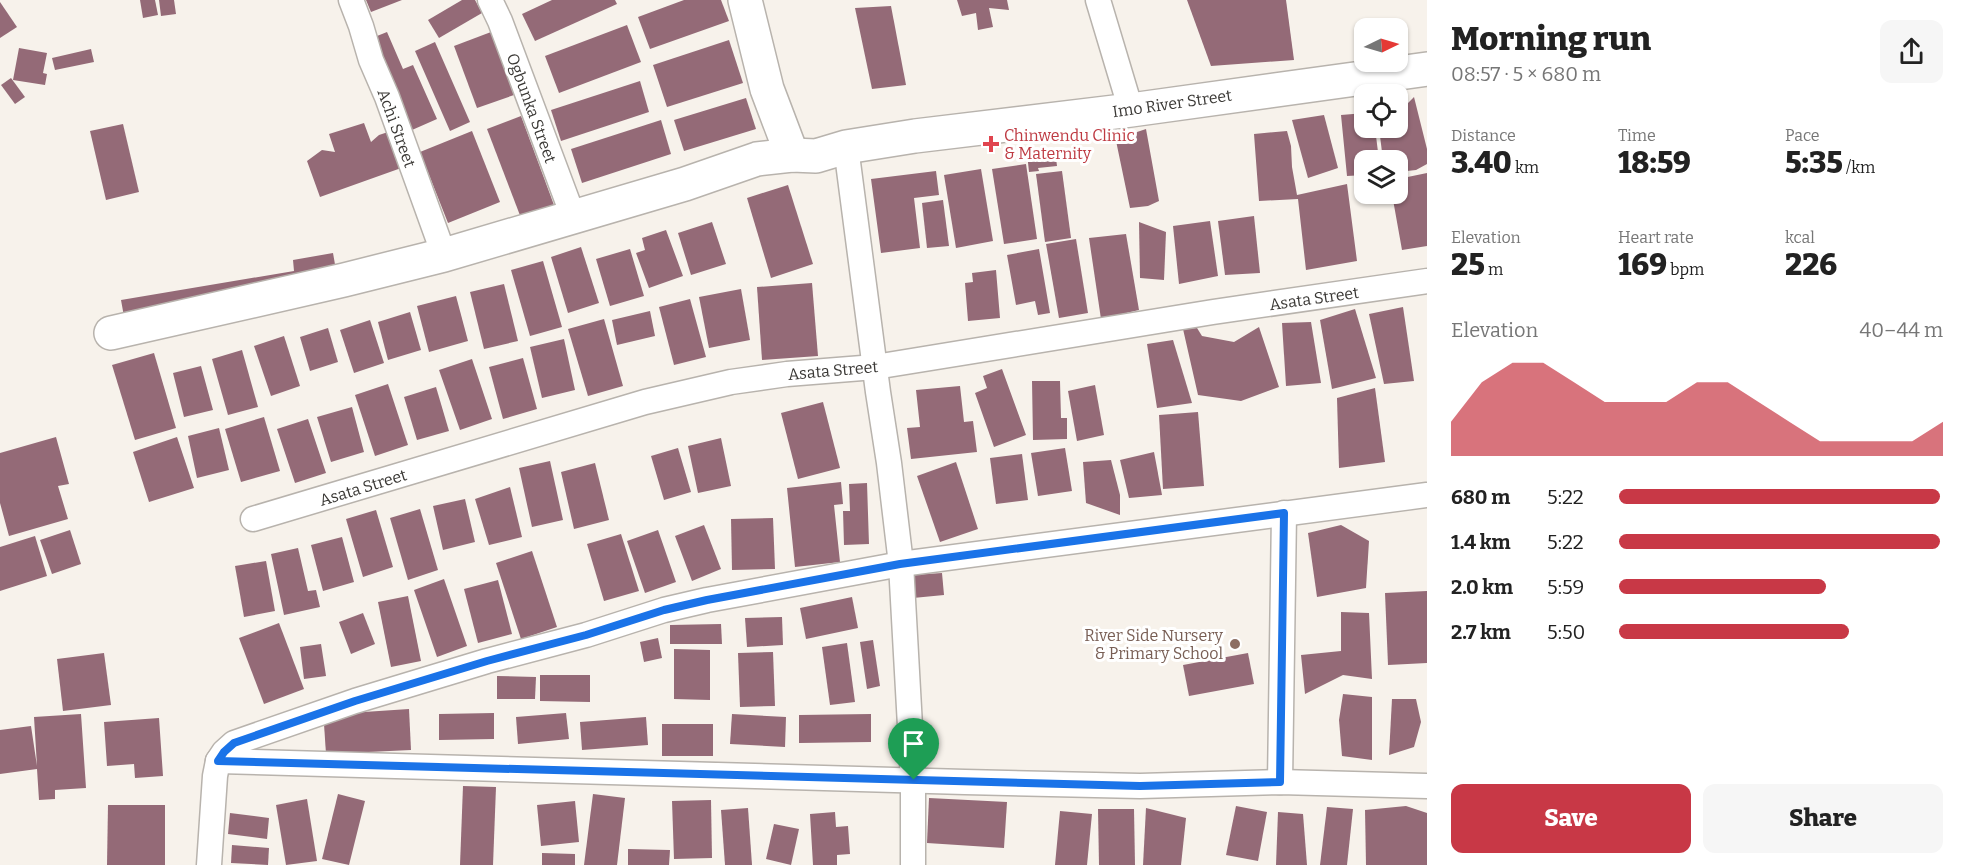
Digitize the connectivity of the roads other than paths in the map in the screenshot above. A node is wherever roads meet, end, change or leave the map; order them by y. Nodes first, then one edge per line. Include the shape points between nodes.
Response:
1 (351, 0) edge
2 (490, 0) edge
3 (745, 0) edge
4 (1098, 0) edge
5 (1427, 69) edge
6 (1131, 110) junction
7 (846, 147) junction
8 (792, 155) junction
9 (573, 216) junction
10 (444, 255) junction
11 (1427, 281) edge
12 (111, 333) dead end
13 (875, 367) junction
14 (1427, 495) edge
15 (1284, 513) junction
16 (253, 519) dead end
17 (900, 564) junction
18 (218, 761) junction
19 (914, 780) junction
20 (1280, 782) junction
21 (1427, 786) edge
22 (209, 865) edge
23 (913, 865) edge

1 - 10 street, Achi Street
2 - 9 street, Ogbunka Street
3 - 8 street via 767,89
4 - 6 street
5 - 6 street, Imo River Street
6 - 7 street, Imo River Street
7 - 8 street, Imo River Street via 816,156
7 - 13 street
8 - 9 street, Imo River Street via 757,159
9 - 10 street, Imo River Street
10 - 12 street, Imo River Street
11 - 13 street, Asata Street
13 - 16 street, Asata Street via 787,374 705,387
13 - 17 street
14 - 15 street
15 - 17 street
15 - 20 street
17 - 18 street via 664,610 487,661 234,743
17 - 19 street
18 - 19 street
18 - 22 street
19 - 20 street via 1140,786
19 - 23 street
20 - 21 street

